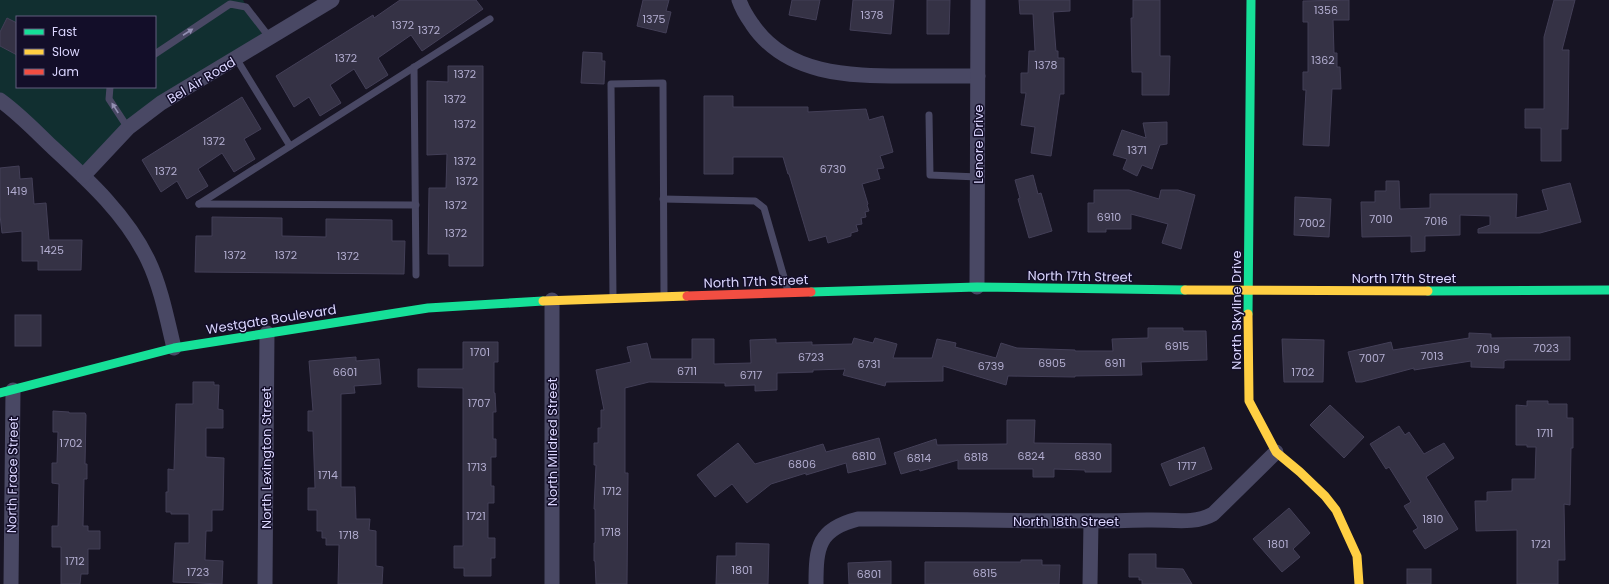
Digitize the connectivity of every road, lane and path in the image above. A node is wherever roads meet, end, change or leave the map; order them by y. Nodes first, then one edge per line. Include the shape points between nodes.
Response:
1 (332, 0) edge
2 (739, 0) edge
3 (978, 0) edge
4 (1251, 0) edge
5 (490, 19) dead end
6 (270, 38) junction
7 (156, 53) edge
8 (236, 58) junction
9 (414, 67) junction
10 (978, 76) junction
11 (110, 88) edge
12 (0, 100) edge
13 (929, 114) dead end
14 (128, 128) junction
15 (290, 146) junction
16 (83, 176) junction
17 (978, 177) junction
18 (664, 199) junction
19 (416, 205) junction
20 (416, 275) dead end
21 (977, 287) junction
22 (1609, 290) edge
23 (1248, 291) junction
24 (789, 293) junction
25 (664, 296) junction
26 (613, 298) junction
27 (552, 300) junction
28 (267, 333) junction
29 (174, 348) junction
30 (6, 391) edge
31 (1276, 452) junction
32 (1091, 522) junction
33 (11, 584) edge
34 (265, 584) edge
35 (552, 584) edge
36 (816, 584) edge
37 (1090, 584) edge
38 (1359, 584) edge

1 - 6 street, Bel Air Road
2 - 10 street via 750,22 767,42 785,56 801,63 835,73 861,76
3 - 10 street, Lenore Drive
4 - 23 street, North Skyline Drive
5 - 9 lane
7 -> 6 lane via 230,4 246,7
6 - 8 street, Bel Air Road
8 - 14 street, Bel Air Road via 161,103
8 - 15 lane
9 - 15 lane
9 - 19 lane
10 - 17 street, Lenore Drive
14 -> 11 lane via 109,99
12 - 16 street
13 - 17 lane via 930,175
14 - 16 street, Bel Air Road
15 - 19 lane via 198,204
16 - 29 street via 118,212 148,260 157,282
17 - 21 street, Lenore Drive
18 - 24 lane via 755,201 764,208
18 - 25 lane
18 - 26 lane via 663,83 612,84
19 - 20 lane
21 - 23 street, North 17th Street
21 - 24 street, North 17th Street
22 - 23 street, North 17th Street
23 - 31 street, North Skyline Drive via 1249,401
24 - 25 street, North 17th Street
25 - 26 street, North 17th Street
26 - 27 street, North 17th Street
27 - 28 street, Westgate Boulevard via 428,308
27 - 35 street, North Mildred Street
28 - 29 street, Westgate Boulevard
28 - 34 street, North Lexington Street
29 - 30 street, Westgate Boulevard
30 - 33 street, North Frace Street
31 - 32 street, North 18th Street via 1206,518
31 - 38 street, North Skyline Drive via 1325,496 1336,510 1357,556
32 - 36 street, North 18th Street via 858,519 832,530 820,544 816,561
32 - 37 street

